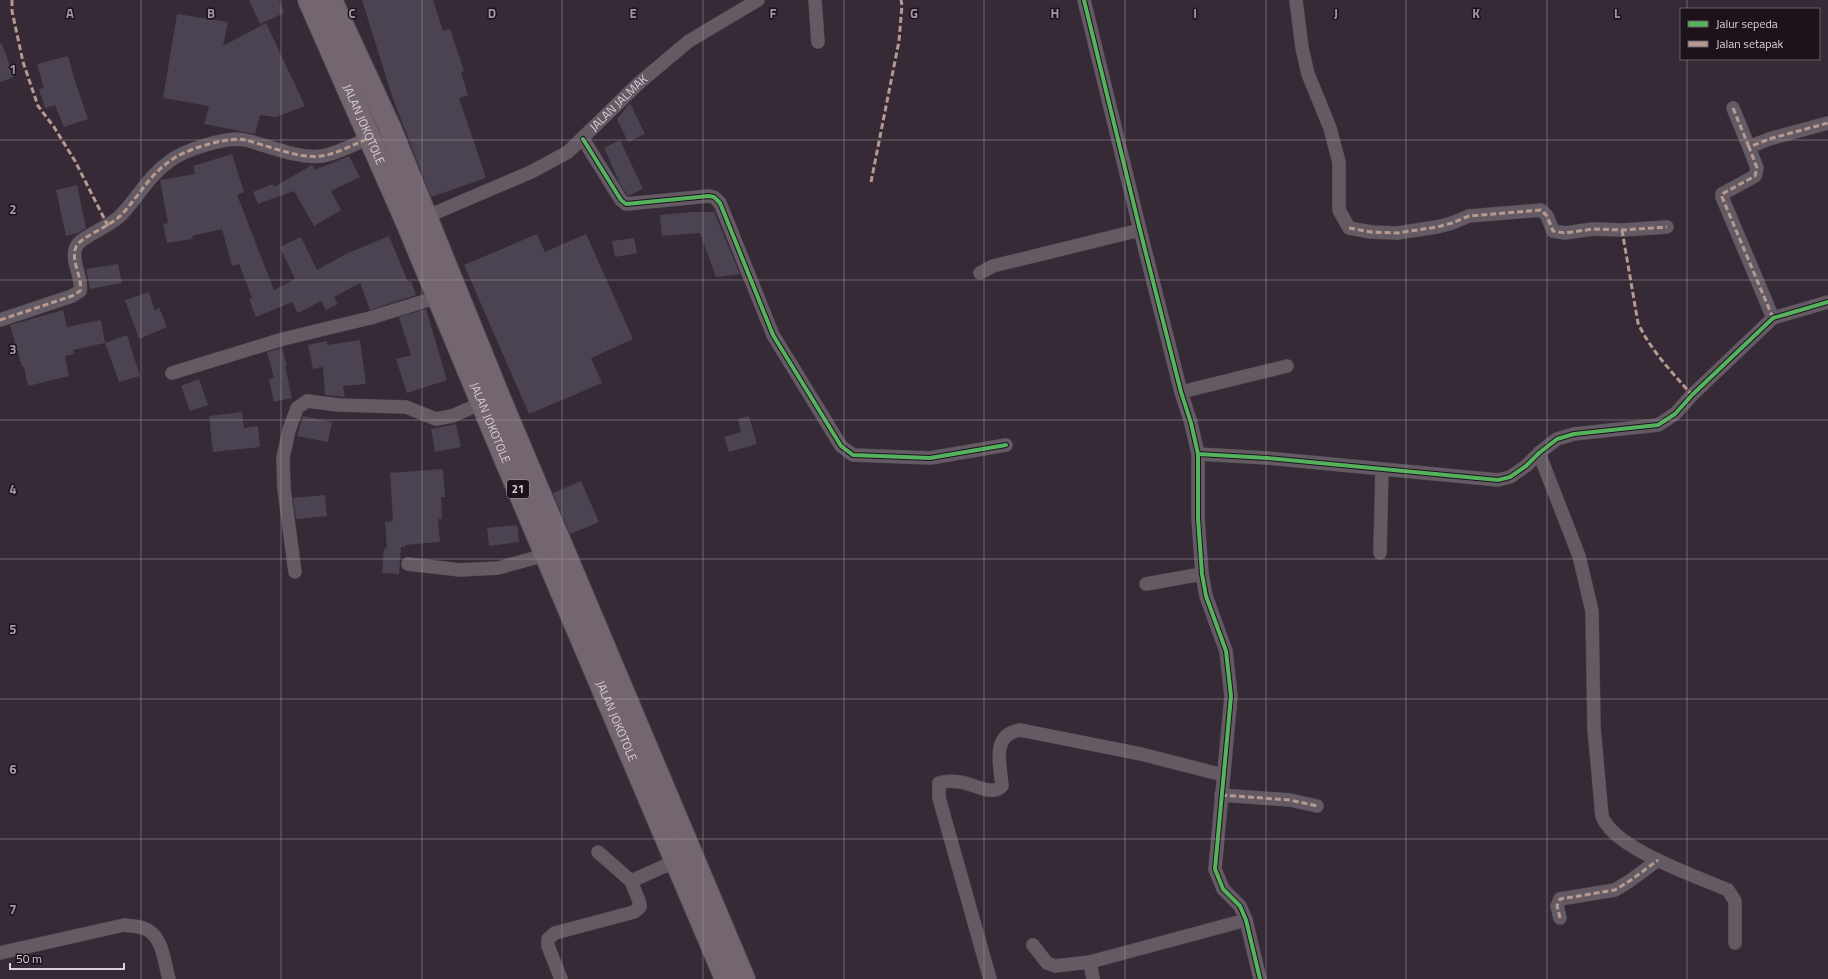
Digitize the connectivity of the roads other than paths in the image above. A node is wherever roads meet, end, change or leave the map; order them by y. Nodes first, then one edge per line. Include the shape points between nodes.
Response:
1 (309, 0) edge
2 (332, 0) edge
3 (758, 0) edge
4 (815, 0) edge
5 (1084, 0) edge
6 (1296, 0) edge
7 (818, 42) dead end
8 (1733, 108) dead end
9 (1828, 123) edge
10 (369, 138) junction
11 (583, 139) junction
12 (1748, 147) junction
13 (417, 221) junction
14 (1667, 227) dead end
15 (1140, 230) junction
16 (980, 273) dead end
17 (438, 297) junction
18 (1828, 302) edge
19 (1773, 318) junction
20 (0, 320) edge
21 (1287, 366) dead end
22 (172, 373) dead end
23 (1181, 392) junction
24 (482, 403) junction
25 (1006, 445) dead end
26 (1539, 453) junction
27 (1198, 454) junction
28 (515, 457) junction
29 (1382, 469) junction
30 (555, 552) junction
31 (1380, 553) dead end
32 (408, 564) dead end
33 (295, 572) dead end
34 (1202, 574) junction
35 (1146, 584) dead end
36 (1224, 775) junction
37 (1221, 796) junction
38 (1317, 806) dead end
39 (598, 852) dead end
40 (1658, 860) junction
41 (676, 861) junction
42 (631, 881) junction
43 (1560, 918) dead end
44 (1243, 921) junction
45 (1736, 943) dead end
46 (1033, 944) dead end
47 (0, 954) edge
48 (1090, 962) junction
49 (169, 979) edge
50 (561, 979) edge
51 (726, 979) edge
52 (744, 979) edge
53 (990, 979) edge
54 (1093, 979) edge
55 (1260, 979) edge

1 - 10 highway, JALAN JOKOTOLE / 21
2 - 13 highway, JALAN JOKOTOLE / 21 via 390,128
3 - 11 street, JALAN JALMAK via 689,41 639,83
4 - 7 street
5 - 15 street
6 - 14 street via 1308,74 1330,128 1339,162 1339,210 1349,228 1397,233 1437,227 1469,216 1541,210 1547,216 1553,231 1565,233
8 - 12 street
9 - 12 street
10 - 13 highway, JALAN JOKOTOLE / 21
10 - 20 street via 322,156 280,150 243,140 231,140 197,148 171,160 155,172 119,217 108,226 80,240 74,255 82,284 80,292
11 - 13 street, JALAN JALMAK via 568,152 531,172
11 - 25 street via 626,204 710,196 720,203 772,335 841,446 848,453 930,458
12 - 19 street via 1756,168 1755,176 1725,191 1722,197
13 - 17 highway, JALAN JOKOTOLE / 21
13 - 28 highway, JALAN JOKOTOLE / 21
15 - 16 street via 993,266
15 - 23 street
17 - 22 street via 370,318 283,339
17 - 24 highway, JALAN JOKOTOLE / 21
18 - 19 street
19 - 26 street via 1666,421 1658,425 1574,434 1557,439
21 - 23 street
23 - 27 street
24 - 28 highway, JALAN JOKOTOLE / 21
24 - 33 street via 452,416 436,419 406,407 354,406 307,400 297,408 289,430 284,458 284,489
26 - 29 street via 1510,477 1498,480
26 - 40 street via 1579,556 1592,611 1594,728 1602,816 1605,824 1623,841
27 - 29 street
27 - 34 street via 1198,518
28 - 30 highway, JALAN JOKOTOLE / 21
29 - 31 street
30 - 32 street via 498,568 455,570
30 - 41 highway, JALAN JOKOTOLE / 21
30 - 52 highway, JALAN JOKOTOLE / 21
34 - 35 street
34 - 36 street via 1206,596 1226,651 1231,696
36 - 37 street
36 - 53 street via 1141,754 1020,730 1004,736 999,747 1002,786 999,789 992,790 961,782 945,781 938,784 939,798
37 - 38 street via 1290,800
37 - 44 street via 1215,869 1223,889 1240,906
39 - 42 street
40 - 43 street via 1615,890 1560,899 1557,906
40 - 45 street via 1728,890 1735,901
41 - 42 street
41 - 51 highway, JALAN JOKOTOLE / 21
42 - 50 street via 640,901 640,907 634,912 554,933 548,939 548,946
44 - 48 street
44 - 55 street
46 - 48 street via 1047,963 1055,966
47 - 49 street via 124,924 151,931 160,944
48 - 54 street

